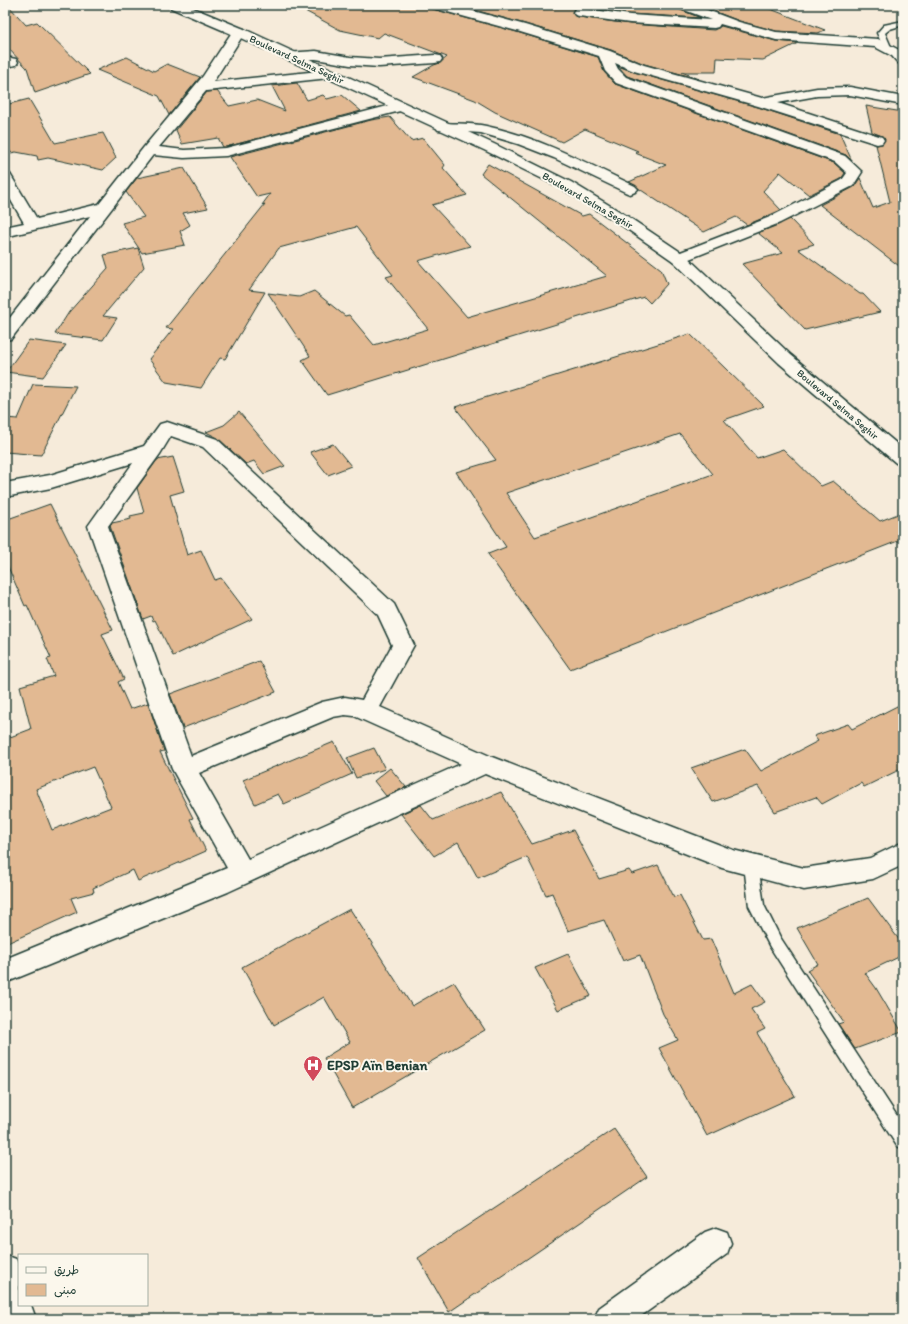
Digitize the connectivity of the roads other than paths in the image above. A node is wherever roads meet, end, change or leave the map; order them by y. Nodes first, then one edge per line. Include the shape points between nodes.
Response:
1 (175, 5) edge
2 (437, 5) edge
3 (683, 5) edge
4 (580, 12) dead end
5 (903, 23) edge
6 (735, 25) junction
7 (239, 32) junction
8 (887, 47) junction
9 (605, 54) junction
10 (291, 56) junction
11 (435, 58) dead end
12 (903, 60) edge
13 (329, 74) junction
14 (201, 87) junction
15 (903, 101) edge
16 (763, 103) junction
17 (399, 107) junction
18 (443, 127) junction
19 (877, 140) dead end
20 (149, 150) junction
21 (5, 177) edge
22 (630, 189) dead end
23 (106, 207) junction
24 (33, 225) junction
25 (5, 232) edge
26 (679, 258) junction
27 (5, 335) edge
28 (153, 450) junction
29 (903, 459) edge
30 (5, 490) edge
31 (367, 711) junction
32 (484, 764) junction
33 (184, 769) junction
34 (903, 853) edge
35 (751, 865) junction
36 (242, 873) junction
37 (5, 971) edge
38 (903, 1140) edge
39 (716, 1243) dead end
40 (5, 1270) edge
41 (20, 1319) edge
42 (610, 1319) edge

1 - 7 street, Boulevard Selma Seghir
2 - 9 street
3 - 6 street
4 - 6 street via 658,21
5 - 8 lane via 887,27 881,33
6 - 8 street via 776,36 878,43
7 - 10 street, Boulevard Selma Seghir
7 - 14 street via 223,59
8 - 12 street
9 - 16 street via 639,68
9 - 26 street via 612,71 621,80 840,159 855,172 848,183 775,220
10 - 11 street via 316,55 350,61 379,62
10 - 13 street, Boulevard Selma Seghir
13 - 14 street
13 - 17 street, Boulevard Selma Seghir
14 - 20 street
15 - 16 street via 850,91 824,92
16 - 19 street
17 - 18 street, Boulevard Selma Seghir
17 - 20 street via 226,152 184,154
18 - 22 street via 484,129 509,136 551,152
18 - 26 street, Boulevard Selma Seghir via 566,185
20 - 23 street
21 - 24 street
23 - 24 street
23 - 27 street
24 - 25 street
26 - 29 street, Boulevard Selma Seghir via 785,359
28 - 30 street via 52,481
28 - 31 street via 167,428 210,443 386,610 403,645
28 - 33 street via 98,526
31 - 32 street
31 - 33 street via 345,706 330,708
32 - 35 street via 731,860
32 - 36 street
33 - 36 street
34 - 35 street via 874,868 804,879
35 - 38 lane via 757,906 775,942
36 - 37 street
39 - 42 street
40 - 41 street

